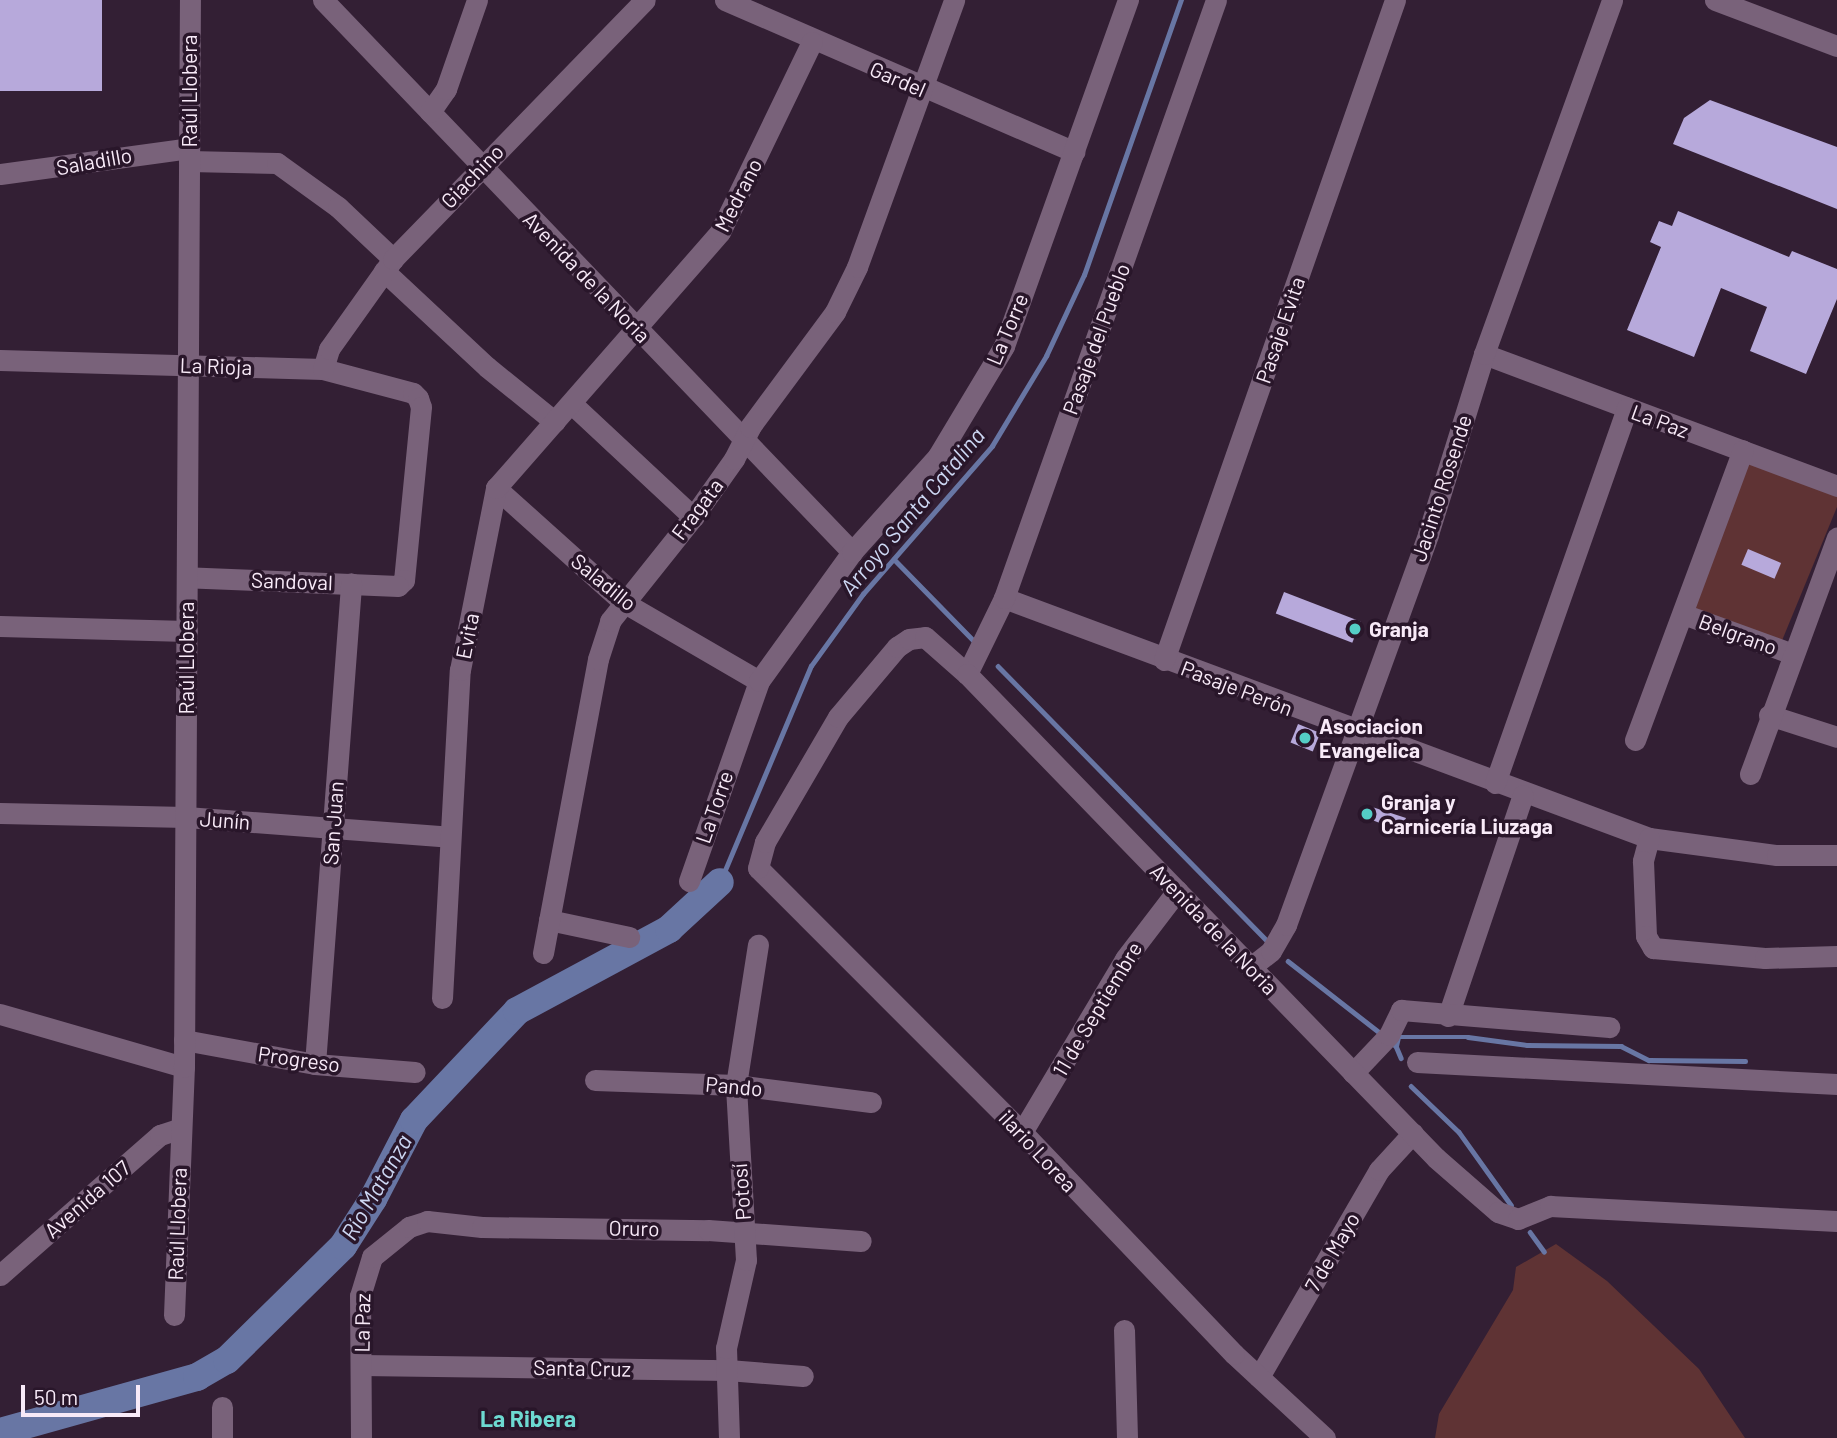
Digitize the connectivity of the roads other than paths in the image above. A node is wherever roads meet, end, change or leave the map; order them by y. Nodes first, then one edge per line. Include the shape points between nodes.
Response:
1 (190, 0) edge
2 (323, 0) edge
3 (477, 0) edge
4 (645, 0) edge
5 (725, 0) edge
6 (954, 0) edge
7 (1128, 0) edge
8 (1216, 0) edge
9 (1395, 0) edge
10 (1612, 0) edge
11 (1728, 2) edge
12 (812, 42) junction
13 (1837, 47) edge
14 (920, 88) junction
15 (430, 112) junction
16 (1074, 152) junction
17 (189, 155) junction
18 (481, 166) junction
19 (0, 174) edge
20 (388, 265) junction
21 (635, 328) junction
22 (1485, 354) junction
23 (0, 360) edge
24 (188, 364) junction
25 (323, 369) junction
26 (572, 404) junction
27 (1627, 408) junction
28 (555, 422) junction
29 (743, 439) junction
30 (1743, 450) junction
31 (1837, 486) edge
32 (496, 488) junction
33 (693, 517) junction
34 (1837, 538) edge
35 (852, 552) junction
36 (187, 578) junction
37 (351, 583) junction
38 (398, 586) joint
39 (1003, 598) junction
40 (623, 602) junction
41 (1683, 614) junction
42 (0, 626) edge
43 (187, 631) junction
44 (1793, 654) junction
45 (1164, 660) junction
46 (967, 674) junction
47 (759, 681) junction
48 (1769, 715) junction
49 (1354, 732) junction
50 (1837, 737) edge
51 (1636, 740) dead end
52 (1750, 775) dead end
53 (1495, 783) junction
54 (1523, 795) junction
55 (0, 813) edge
56 (186, 817) junction
57 (332, 827) junction
58 (449, 837) junction
59 (1649, 838) junction
60 (1837, 855) edge
61 (758, 860) joint
62 (689, 881) dead end
63 (1177, 891) junction
64 (549, 920) junction
65 (629, 937) dead end
66 (758, 945) dead end
67 (543, 953) dead end
68 (1837, 956) edge
69 (1252, 966) junction
70 (442, 998) dead end
71 (0, 1014) edge
72 (1448, 1016) junction
73 (1609, 1027) dead end
74 (184, 1041) junction
75 (1417, 1062) dead end
76 (315, 1064) junction
77 (184, 1066) junction
78 (415, 1072) dead end
79 (1353, 1073) junction
80 (595, 1080) dead end
81 (1837, 1084) edge
82 (736, 1085) junction
83 (871, 1102) dead end
84 (179, 1129) junction
85 (1022, 1132) junction
86 (1413, 1133) junction
87 (1837, 1221) edge
88 (409, 1227) joint
89 (743, 1232) junction
90 (861, 1241) dead end
91 (0, 1275) edge
92 (174, 1315) dead end
93 (1124, 1330) dead end
94 (361, 1365) junction
95 (728, 1370) junction
96 (803, 1376) dead end
97 (1259, 1377) junction
98 (222, 1407) dead end
99 (1319, 1436) edge
100 (222, 1438) edge
101 (361, 1438) edge
102 (729, 1438) edge
103 (1127, 1438) edge

1 - 17 street, Raúl Llobera
2 - 15 street, Avenida de la Noria
3 - 15 street via 446,89
4 - 18 street, Giachino
5 - 12 street, Gardel
6 - 14 street, Fragata
7 - 16 street, La Torre
8 - 39 street, Pasaje del Pueblo
9 - 45 street, Pasaje Evita
10 - 22 street, Jacinto Rosende
11 - 13 street
12 - 14 street, Gardel
12 - 21 street, Medrano via 720,232 654,313
14 - 16 street, Gardel
14 - 29 street, Fragata via 857,267 835,312
15 - 18 street, Avenida de la Noria
16 - 35 street, La Torre via 1004,346 938,456
17 - 19 street, Saladillo
17 - 20 street, Saladillo via 277,163 338,207
17 - 24 street, Raúl Llobera
18 - 20 street, Giachino
18 - 21 street, Avenida de la Noria
20 - 25 street, Giachino via 329,349
20 - 28 street, Saladillo via 487,367
21 - 26 street
21 - 29 street, Avenida de la Noria
22 - 27 street, La Paz
22 - 49 street, Jacinto Rosende via 1428,534
23 - 24 street, La Rioja
24 - 25 street, La Rioja
24 - 36 street, Raúl Llobera
25 - 38 street, La Rioja via 413,393 421,407 404,580
26 - 28 street
26 - 33 street
27 - 30 street, La Paz
27 - 53 street
28 - 32 street
29 - 33 street, Fragata
29 - 35 street, Avenida de la Noria
30 - 31 street, La Paz
30 - 41 street
32 - 40 street, Saladillo
32 - 58 street, Evita via 460,670
33 - 40 street, Fragata
34 - 44 street
35 - 47 street, La Torre
36 - 37 street, Sandoval
36 - 43 street, Raúl Llobera
37 - 38 street, Sandoval
37 - 57 street, San Juan
39 - 45 street, Pasaje Perón
39 - 46 street, Pasaje del Pueblo
40 - 47 street, Saladillo
40 - 64 street, Fragata via 610,621 598,659
41 - 44 street, Belgrano
41 - 51 street
42 - 43 street
43 - 56 street, Raúl Llobera
44 - 48 street
45 - 49 street, Pasaje Perón
46 - 61 street, Avenida de la Noria via 925,637 897,647 838,717
46 - 63 street, Avenida de la Noria
47 - 62 street, La Torre
48 - 50 street
48 - 52 street
49 - 53 street, Pasaje Perón
49 - 69 street, Jacinto Rosende via 1286,925 1271,951
53 - 54 street, Pasaje Perón
54 - 59 street, Pasaje Perón
54 - 72 street
55 - 56 street, Junín
56 - 57 street, Junín
56 - 74 street, Raúl Llobera
57 - 58 street, Junín
57 - 76 street, San Juan
58 - 70 street, Evita
59 - 60 street, Pasaje Perón via 1763,854
59 - 68 street via 1643,860 1646,936 1653,948 1765,958
61 - 85 street, ilario Lorea via 764,876 794,900
63 - 69 street, Avenida de la Noria
63 - 85 street, 11 de Septiembre via 1125,959
64 - 65 street
64 - 67 street, Fragata
66 - 82 street, Potosí
69 - 79 street, Avenida de la Noria
71 - 77 street
72 - 73 street
72 - 79 street via 1401,1010 1389,1035
74 - 76 street, Progreso
74 - 77 street, Raúl Llobera
75 - 81 street
76 - 78 street, Progreso
77 - 84 street, Raúl Llobera
79 - 86 street, Avenida de la Noria
80 - 82 street, Pando
82 - 83 street, Pando
82 - 89 street, Potosí
84 - 91 street, Avenida 107 via 160,1135
84 - 92 street, Raúl Llobera
85 - 97 street, ilario Lorea
86 - 87 street, Avenida de la Noria via 1485,1202 1518,1219 1550,1206
86 - 97 street, 7 de Mayo via 1379,1170
88 - 89 street, Oruro via 427,1221 482,1227
88 - 94 street, La Paz via 372,1257 367,1268 360,1296
89 - 90 street, Oruro
89 - 95 street, Potosí via 746,1260 726,1348
93 - 103 street
94 - 95 street, Santa Cruz
94 - 101 street, La Paz
95 - 96 street, Santa Cruz
95 - 102 street, Potosí
97 - 99 street, ilario Lorea
98 - 100 street

